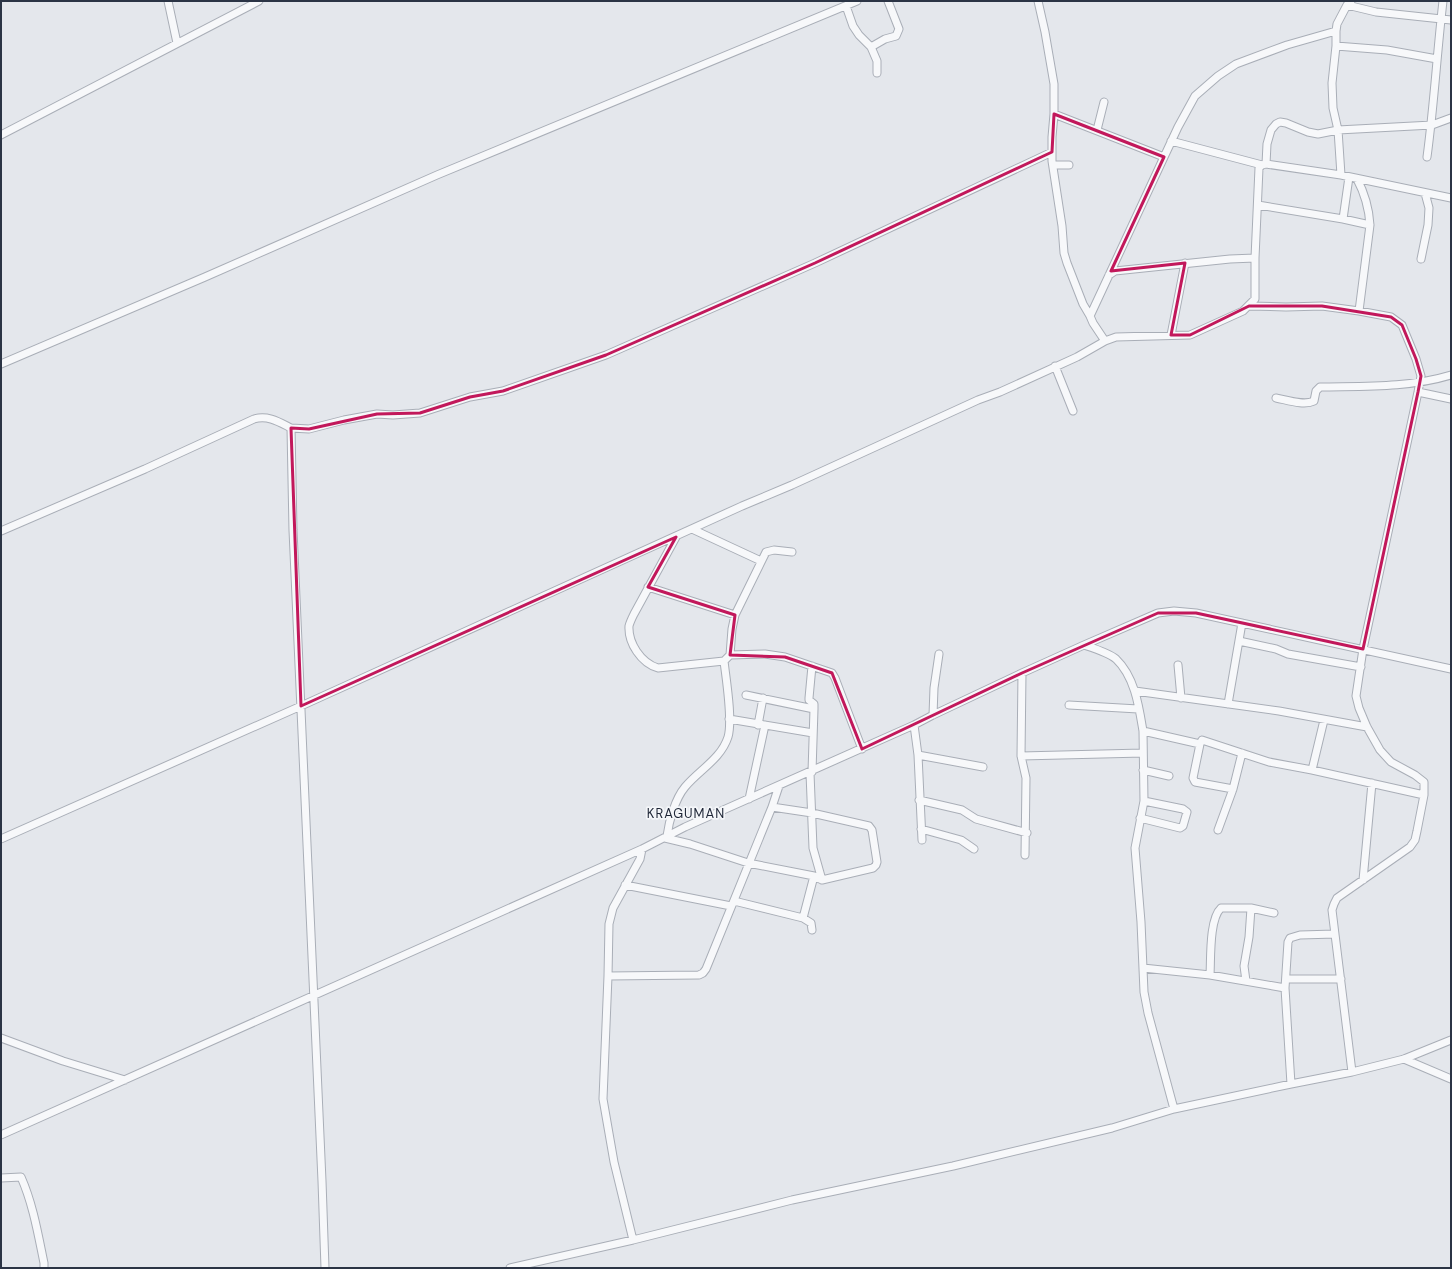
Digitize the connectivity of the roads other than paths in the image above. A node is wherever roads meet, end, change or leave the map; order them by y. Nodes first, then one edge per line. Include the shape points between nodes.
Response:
1 (168, 1) edge
2 (259, 1) edge
3 (857, 1) edge
4 (888, 1) edge
5 (1038, 1) edge
6 (1443, 1) edge
7 (1349, 3) edge
8 (846, 6) junction
9 (1441, 19) junction
10 (1451, 20) edge
11 (1336, 31) junction
12 (177, 43) junction
13 (1336, 46) junction
14 (872, 47) junction
15 (1437, 59) junction
16 (877, 74) dead end
17 (1104, 102) dead end
18 (1054, 114) junction
19 (1451, 118) edge
20 (1432, 125) junction
21 (1097, 130) junction
22 (1338, 130) junction
23 (1, 135) edge
24 (1171, 141) junction
25 (1052, 152) junction
26 (1164, 157) junction
27 (1427, 157) dead end
28 (1053, 164) junction
29 (1069, 165) dead end
30 (1264, 165) junction
31 (1345, 176) junction
32 (1357, 179) junction
33 (1425, 193) junction
34 (1451, 198) edge
35 (1258, 205) junction
36 (1343, 219) junction
37 (1370, 225) junction
38 (1255, 258) junction
39 (1421, 260) dead end
40 (1186, 263) junction
41 (1109, 275) junction
42 (1249, 306) junction
43 (1359, 311) junction
44 (1090, 316) junction
45 (1171, 335) junction
46 (1105, 341) junction
47 (1, 364) edge
48 (1055, 366) junction
49 (1451, 375) edge
50 (1420, 383) junction
51 (1418, 392) junction
52 (1276, 398) dead end
53 (1451, 400) edge
54 (1073, 411) dead end
55 (291, 428) junction
56 (692, 529) junction
57 (1, 531) edge
58 (676, 536) junction
59 (792, 552) dead end
60 (761, 561) junction
61 (648, 587) junction
62 (735, 615) junction
63 (1242, 623) junction
64 (1240, 641) junction
65 (1084, 644) junction
66 (1363, 649) junction
67 (939, 654) dead end
68 (730, 655) junction
69 (724, 661) junction
70 (1178, 665) dead end
71 (812, 666) junction
72 (1361, 667) junction
73 (1451, 669) edge
74 (1022, 673) junction
75 (1135, 691) junction
76 (746, 695) dead end
77 (763, 698) junction
78 (1181, 698) junction
79 (1228, 704) junction
80 (1069, 705) dead end
81 (301, 706) junction
82 (814, 709) junction
83 (1138, 709) junction
84 (933, 715) junction
85 (729, 719) junction
86 (1324, 720) junction
87 (762, 725) junction
88 (914, 725) junction
89 (1367, 727) junction
90 (1143, 731) junction
91 (813, 733) junction
92 (1200, 744) junction
93 (862, 749) junction
94 (1143, 753) junction
95 (1242, 753) junction
96 (918, 755) junction
97 (1021, 756) junction
98 (983, 767) dead end
99 (1143, 770) junction
100 (1312, 770) junction
101 (811, 772) junction
102 (1169, 776) dead end
103 (1372, 783) junction
104 (779, 786) junction
105 (1233, 789) junction
106 (1424, 795) junction
107 (749, 799) junction
108 (919, 800) junction
109 (1144, 800) junction
110 (772, 807) junction
111 (812, 813) junction
112 (1140, 818) junction
113 (921, 829) junction
114 (1218, 830) dead end
115 (1027, 833) junction
116 (666, 837) junction
117 (1, 839) edge
118 (922, 840) dead end
119 (642, 849) junction
120 (974, 849) dead end
121 (1026, 855) dead end
122 (748, 863) junction
123 (814, 876) junction
124 (822, 880) junction
125 (1363, 880) junction
126 (626, 885) junction
127 (733, 903) junction
128 (1251, 908) junction
129 (1274, 913) dead end
130 (803, 918) junction
131 (812, 930) dead end
132 (1335, 934) junction
133 (1143, 968) junction
134 (1210, 975) junction
135 (608, 976) junction
136 (1286, 979) junction
137 (1341, 979) junction
138 (1246, 981) junction
139 (1285, 988) junction
140 (313, 996) junction
141 (1, 1038) edge
142 (1451, 1040) edge
143 (1404, 1059) junction
144 (1352, 1072) junction
145 (1451, 1079) edge
146 (125, 1080) junction
147 (1291, 1084) junction
148 (1174, 1109) junction
149 (1, 1135) edge
150 (1, 1178) edge
151 (633, 1240) junction
152 (44, 1268) edge
153 (325, 1268) edge
154 (510, 1268) edge

1 - 12 street
2 - 12 street
3 - 8 street
4 - 14 street via 899,29 898,33
5 - 18 street via 1054,84
6 - 9 street
7 - 9 street via 1376,12
7 - 11 street via 1337,24
8 - 14 street via 853,26
8 - 47 street via 444,172
9 - 10 street
9 - 15 street
11 - 13 street
11 - 24 street via 1287,45 1236,64 1218,76 1194,96
12 - 23 street
13 - 15 street via 1387,50
13 - 22 street via 1332,83 1333,108
14 - 16 street via 877,61
15 - 20 street
17 - 21 street
18 - 21 street
18 - 25 street
19 - 20 street
20 - 22 street
20 - 27 street
21 - 26 street
22 - 30 street via 1318,134 1286,123 1276,124 1269,135
22 - 31 street
24 - 26 street
24 - 30 street
25 - 28 street
25 - 55 street via 815,263 606,355 503,391 470,397 426,412 377,414 309,429
26 - 41 street
28 - 29 street
28 - 44 street via 1066,258
30 - 31 street
30 - 35 street via 1260,168
31 - 32 street
31 - 36 street
32 - 33 street
32 - 37 street via 1369,214
33 - 34 street
33 - 39 street via 1429,208
35 - 36 street
35 - 38 street
36 - 37 street
37 - 43 street
38 - 40 street
38 - 42 street via 1255,299
40 - 41 street via 1115,271
40 - 45 street
41 - 44 street
42 - 43 street via 1322,306
42 - 45 street via 1190,335
43 - 50 street via 1391,317 1402,325 1416,359
44 - 46 street
45 - 46 street via 1116,337
46 - 48 street
48 - 54 street
48 - 56 street
49 - 50 street
50 - 51 street
50 - 52 street via 1388,386 1320,386 1314,401 1302,403
51 - 53 street
51 - 66 street
55 - 57 street via 272,419 254,419
55 - 81 street
56 - 58 street
56 - 60 street
58 - 61 street
58 - 81 street
59 - 60 street via 769,551
60 - 62 street
61 - 62 street
61 - 69 street via 629,624 629,634 634,648 650,666 658,668
62 - 68 street
63 - 64 street
63 - 65 street via 1185,611 1158,613
63 - 66 street
64 - 72 street via 1288,654
64 - 79 street
65 - 74 street
65 - 75 street via 1115,658
66 - 72 street
66 - 73 street
67 - 84 street
68 - 69 street
68 - 71 street via 765,654 785,657
69 - 85 street
70 - 78 street
71 - 82 street via 809,698 814,704
71 - 93 street via 832,673
72 - 89 street via 1356,696
74 - 84 street
74 - 97 street
75 - 78 street
75 - 83 street
76 - 77 street
77 - 82 street
77 - 87 street
78 - 79 street
79 - 86 street
80 - 83 street
81 - 117 street
81 - 140 street
82 - 91 street
83 - 90 street
84 - 88 street
85 - 87 street
85 - 116 street via 728,736 723,747 684,788
86 - 89 street
86 - 100 street
87 - 91 street
87 - 107 street
88 - 93 street
88 - 96 street
89 - 106 street via 1380,750 1391,762 1422,780 1425,786
90 - 92 street
90 - 94 street
91 - 101 street
92 - 95 street via 1202,740
92 - 105 street via 1193,778 1195,782
93 - 101 street
94 - 97 street
94 - 99 street
95 - 100 street via 1270,762
95 - 105 street
96 - 98 street
96 - 108 street
97 - 115 street via 1026,778
99 - 102 street
99 - 109 street
100 - 103 street
101 - 104 street
101 - 111 street
103 - 106 street
103 - 125 street
104 - 107 street
104 - 110 street
105 - 114 street
106 - 125 street via 1415,840 1410,847
107 - 116 street
108 - 113 street
108 - 115 street via 962,810 976,819
109 - 112 street
109 - 112 street via 1187,812 1180,828
110 - 111 street
110 - 122 street
111 - 124 street via 813,848
111 - 124 street via 869,826 872,830 877,862 873,868
112 - 133 street via 1135,848
113 - 118 street
113 - 120 street via 962,840
115 - 121 street
116 - 119 street
116 - 122 street
119 - 126 street via 640,859
119 - 140 street
122 - 123 street
122 - 127 street
123 - 124 street
123 - 130 street
125 - 132 street via 1337,898 1332,910
126 - 127 street
126 - 135 street via 613,908 609,924
127 - 130 street
127 - 135 street via 706,969 699,976
128 - 129 street
128 - 134 street via 1221,908 1217,911
128 - 138 street via 1244,966
130 - 131 street via 810,923
132 - 136 street via 1300,935 1290,938
132 - 137 street
133 - 134 street
133 - 148 street via 1148,1013
134 - 138 street
135 - 151 street via 603,1099 614,1162
136 - 137 street
136 - 139 street
137 - 144 street
138 - 139 street
139 - 147 street
140 - 146 street
140 - 153 street
141 - 146 street via 74,1065
142 - 143 street
143 - 144 street
143 - 145 street
144 - 147 street
146 - 149 street
147 - 148 street
148 - 151 street via 1112,1128 953,1166 792,1200
150 - 152 street via 21,1177 26,1186
151 - 154 street

